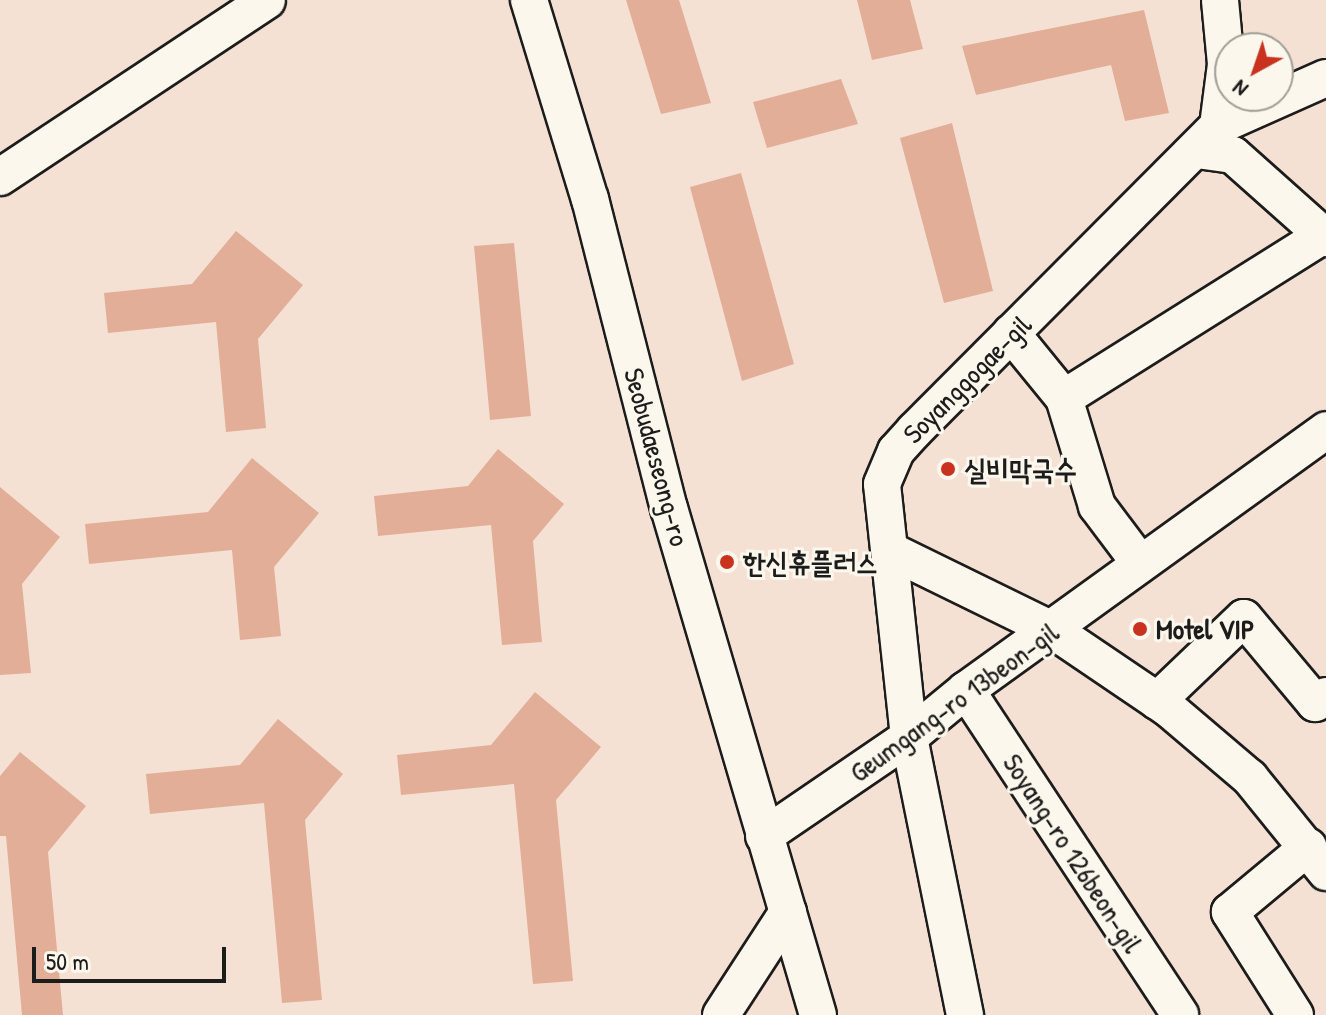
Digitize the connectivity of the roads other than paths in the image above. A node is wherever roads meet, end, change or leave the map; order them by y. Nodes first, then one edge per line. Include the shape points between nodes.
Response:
1 (267, 0) edge
2 (529, 0) edge
3 (1220, 0) edge
4 (1326, 78) edge
5 (1207, 138) junction
6 (0, 177) edge
7 (1325, 236) edge
8 (1011, 333) junction
9 (1064, 398) junction
10 (1326, 430) edge
11 (893, 552) junction
12 (1140, 563) junction
13 (1054, 631) junction
14 (966, 690) junction
15 (1326, 696) edge
16 (1157, 701) junction
17 (909, 737) junction
18 (764, 836) junction
19 (1317, 860) edge
20 (788, 912) junction
21 (721, 1015) edge
22 (818, 1015) edge
23 (965, 1015) edge
24 (1180, 1015) edge
25 (1295, 1015) edge

1 - 6 street
2 - 18 street, Seobudaeseong-ro via 590,199 669,508
3 - 5 street via 1226,64
4 - 5 street
5 - 7 street
5 - 8 street, Soyanggogae-gil
7 - 9 street
8 - 9 street
8 - 11 street, Soyanggogae-gil via 896,451 882,484
9 - 12 street via 1097,506
10 - 12 street, Geumgang-ro 13beon-gil
11 - 13 street
11 - 17 street, Soyanggogae-gil
12 - 13 street, Geumgang-ro 13beon-gil
13 - 14 street, Geumgang-ro 13beon-gil
13 - 16 street
14 - 17 street, Geumgang-ro 13beon-gil
14 - 24 street, Soyang-ro 126beon-gil
15 - 16 street via 1315,703 1244,618
16 - 19 street via 1250,778
17 - 18 street, Geumgang-ro 13beon-gil
17 - 23 street, Soyanggogae-gil
18 - 20 street, Seobudaeseong-ro
19 - 25 street via 1230,912
20 - 21 street
20 - 22 street, Seobudaeseong-ro

